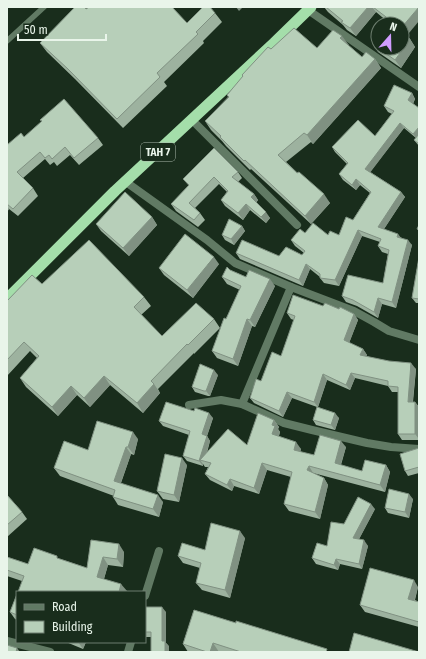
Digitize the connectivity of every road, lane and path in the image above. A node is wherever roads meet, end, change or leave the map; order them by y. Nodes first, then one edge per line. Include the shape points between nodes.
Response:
1 (44, 7) edge
2 (309, 8) edge
3 (7, 41) edge
4 (419, 87) edge
5 (192, 120) junction
6 (126, 182) junction
7 (296, 225) dead end
8 (291, 287) junction
9 (7, 298) edge
10 (419, 340) edge
11 (189, 404) dead end
12 (242, 404) junction
13 (419, 449) edge
14 (159, 551) dead end
15 (146, 593) edge
16 (7, 641) edge
17 (50, 652) edge

1 - 3 lane
2 - 4 street
2 - 5 highway, TAH 7
5 - 6 highway, TAH 7
5 - 7 street
6 - 8 street via 235,263
6 - 9 highway, TAH 7
8 - 10 street via 354,311 389,330
8 - 12 street
11 - 12 street via 222,400
12 - 13 street via 284,423 367,443
14 - 15 street
16 - 17 street

